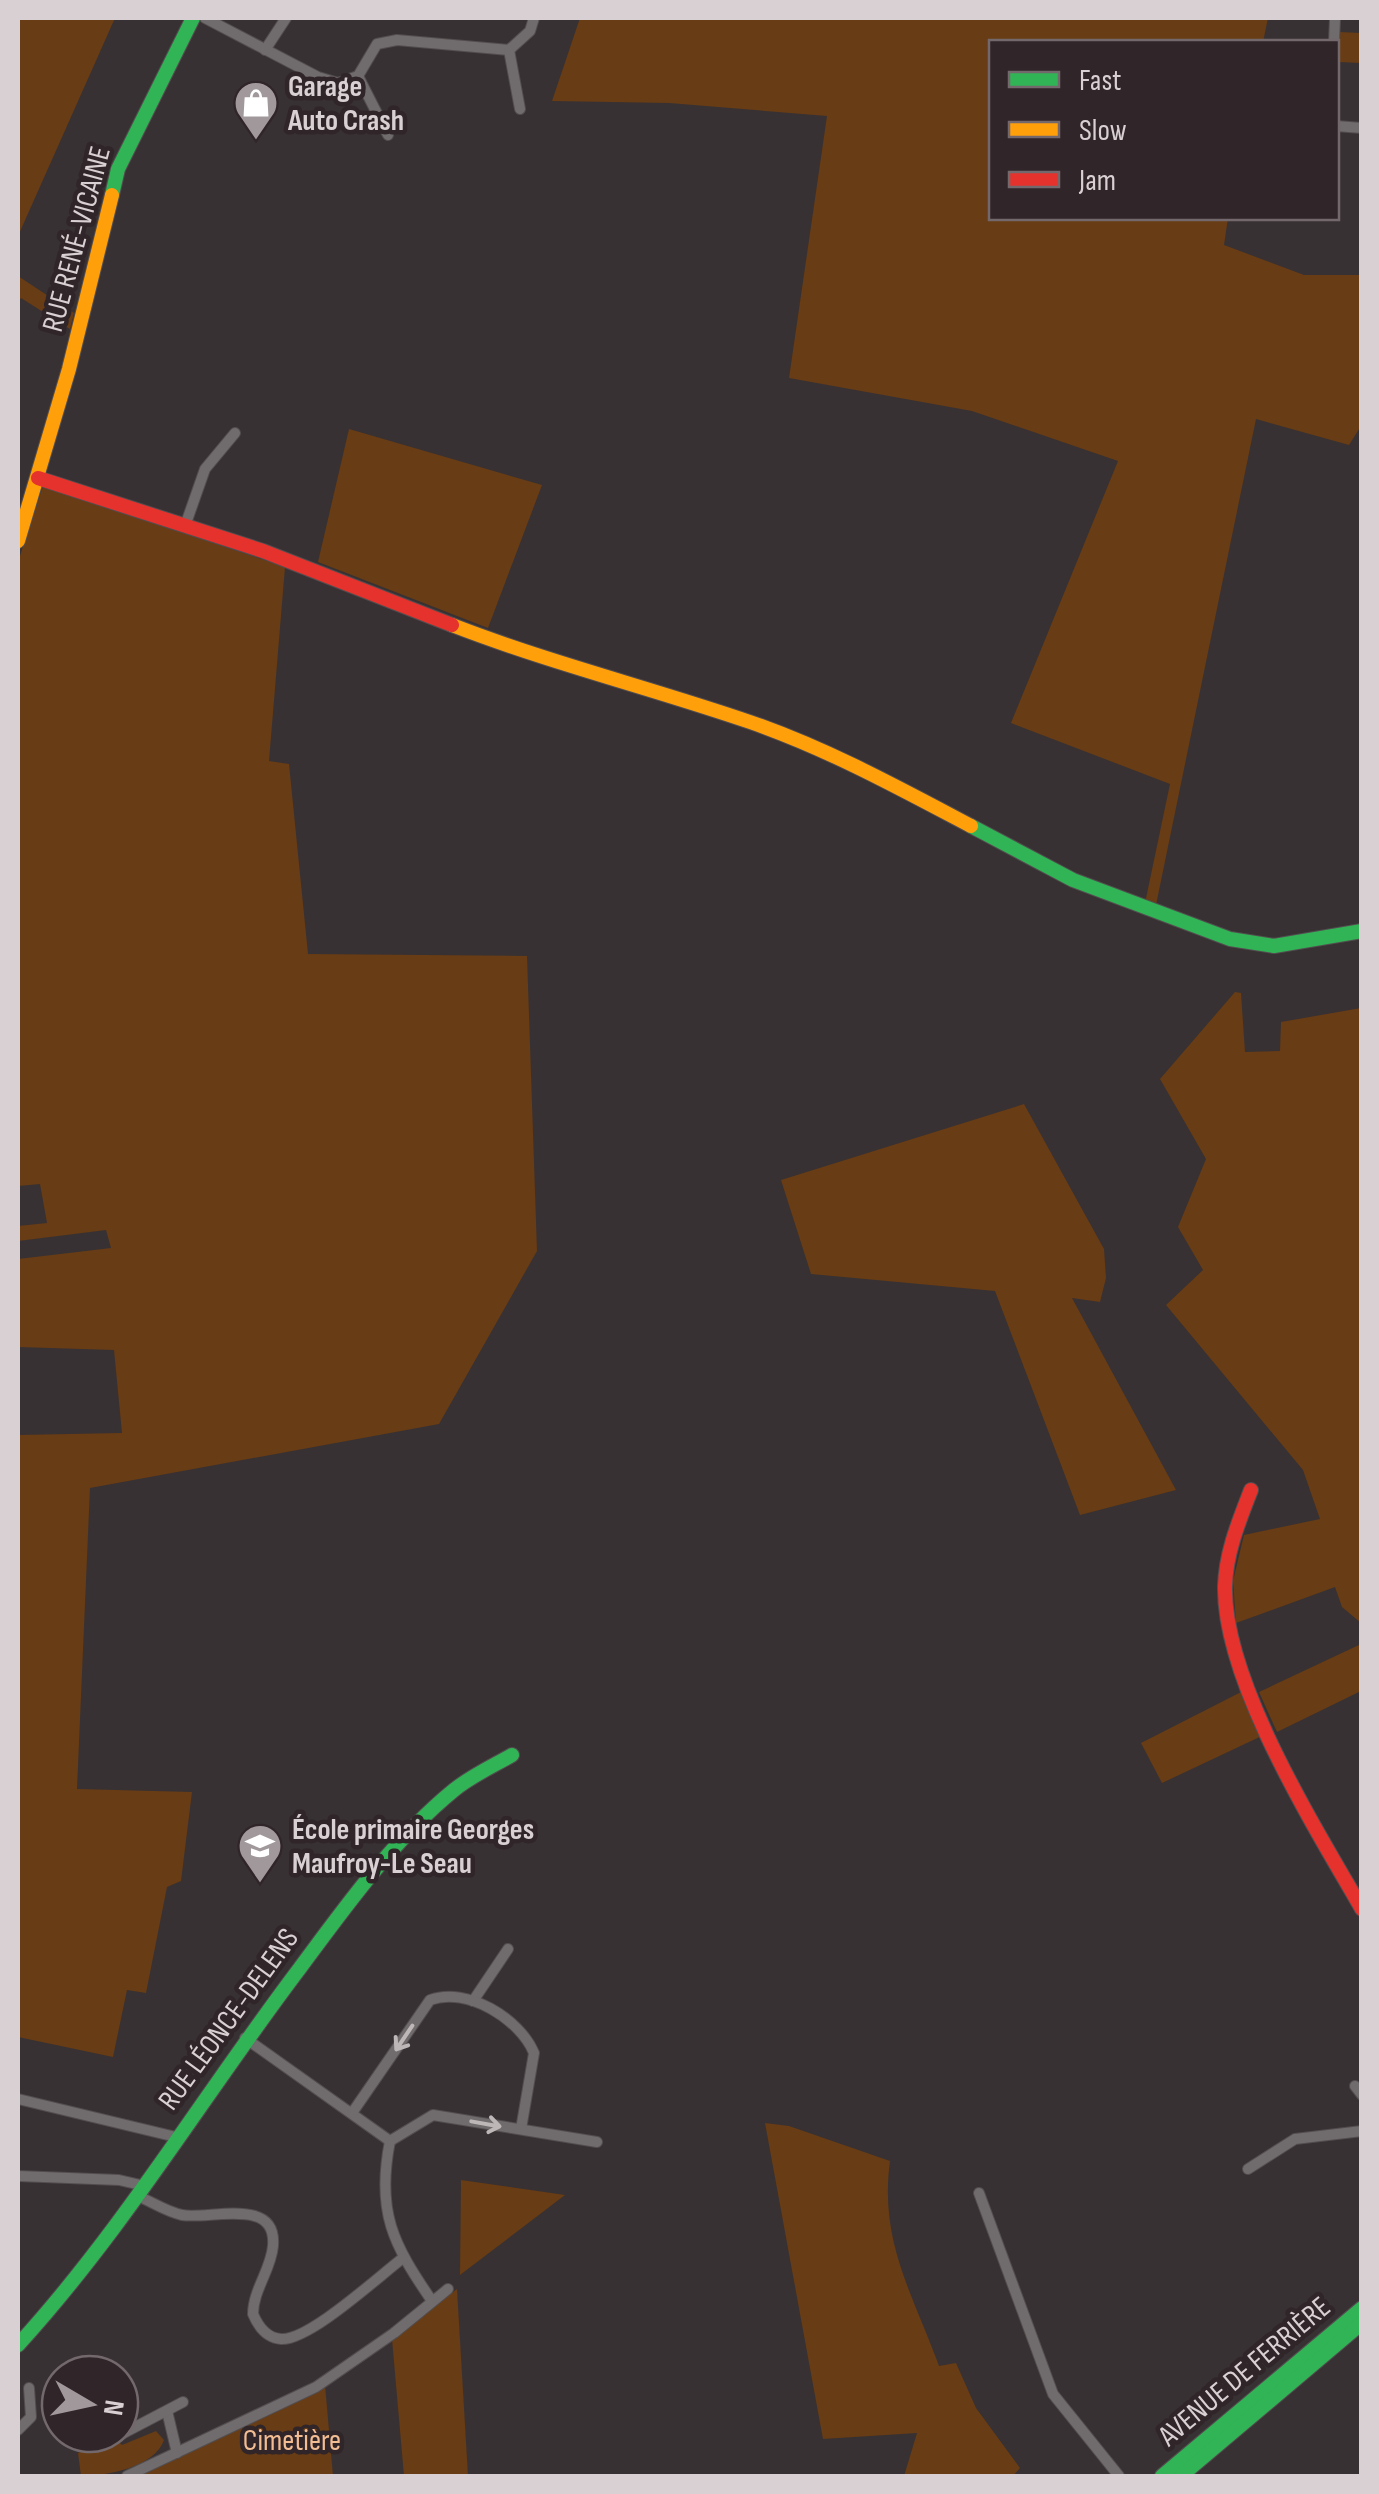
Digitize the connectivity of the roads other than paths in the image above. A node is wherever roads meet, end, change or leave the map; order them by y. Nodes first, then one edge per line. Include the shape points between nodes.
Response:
1 (193, 18) edge
2 (205, 18) edge
3 (286, 18) edge
4 (534, 18) edge
5 (265, 50) junction
6 (509, 50) junction
7 (358, 76) junction
8 (520, 109) dead end
9 (388, 135) dead end
10 (235, 433) dead end
11 (38, 478) junction
12 (185, 526) junction
13 (18, 541) edge
14 (1362, 931) edge
15 (1251, 1490) dead end
16 (512, 1755) dead end
17 (1362, 1909) edge
18 (508, 1949) dead end
19 (474, 2001) junction
20 (245, 2038) junction
21 (18, 2099) edge
22 (352, 2112) junction
23 (521, 2130) junction
24 (1362, 2132) edge
25 (176, 2137) junction
26 (390, 2141) junction
27 (597, 2142) dead end
28 (1248, 2168) dead end
29 (18, 2176) edge
30 (141, 2190) junction
31 (979, 2192) dead end
32 (403, 2258) junction
33 (448, 2289) dead end
34 (432, 2301) junction
35 (1362, 2308) edge
36 (1362, 2323) edge
37 (18, 2345) edge
38 (29, 2388) dead end
39 (183, 2402) dead end
40 (167, 2411) junction
41 (140, 2425) edge
42 (18, 2430) edge
43 (177, 2453) junction
44 (127, 2476) edge
45 (1119, 2476) edge
46 (1162, 2476) edge
47 (1181, 2476) edge

1 - 11 street, RUE RENÉ-VICAINE via 118,169
2 - 5 street
3 - 5 street
4 - 6 street
5 - 7 street via 318,78
6 - 7 street via 397,40 377,44
6 - 8 street
7 - 9 street
10 - 12 street via 205,469
11 - 12 street
11 - 13 street, RUE RENÉ-VICAINE
12 - 14 street via 518,650 700,704 837,756 1072,880 1230,940 1274,946
15 - 17 street via 1229,1555 1228,1616 1244,1674
16 - 20 street, RUE LÉONCE-DELENS via 428,1813
18 - 19 street
19 -> 22 street via 430,2000
19 - 23 street via 529,2042 534,2054
20 - 22 street
20 - 25 street, RUE LÉONCE-DELENS
21 - 25 street
22 - 26 street
26 -> 23 street via 433,2114
23 - 27 street
24 - 28 street via 1295,2139
25 - 30 street, RUE LÉONCE-DELENS
26 - 32 street via 383,2197
29 - 30 street via 120,2180
30 - 32 street via 187,2216 245,2213 262,2220 273,2248 253,2314 269,2336 280,2339 311,2327
30 - 37 street, RUE LÉONCE-DELENS via 80,2277
31 - 45 street via 1053,2394
32 - 34 street
33 - 34 street
34 - 43 street via 316,2386
35 - 46 street, AVENUE DE FERRIÈRE
36 - 47 street, AVENUE DE FERRIÈRE
38 - 42 street via 30,2418
39 - 40 street
40 - 41 street
40 - 43 street
43 - 44 street

